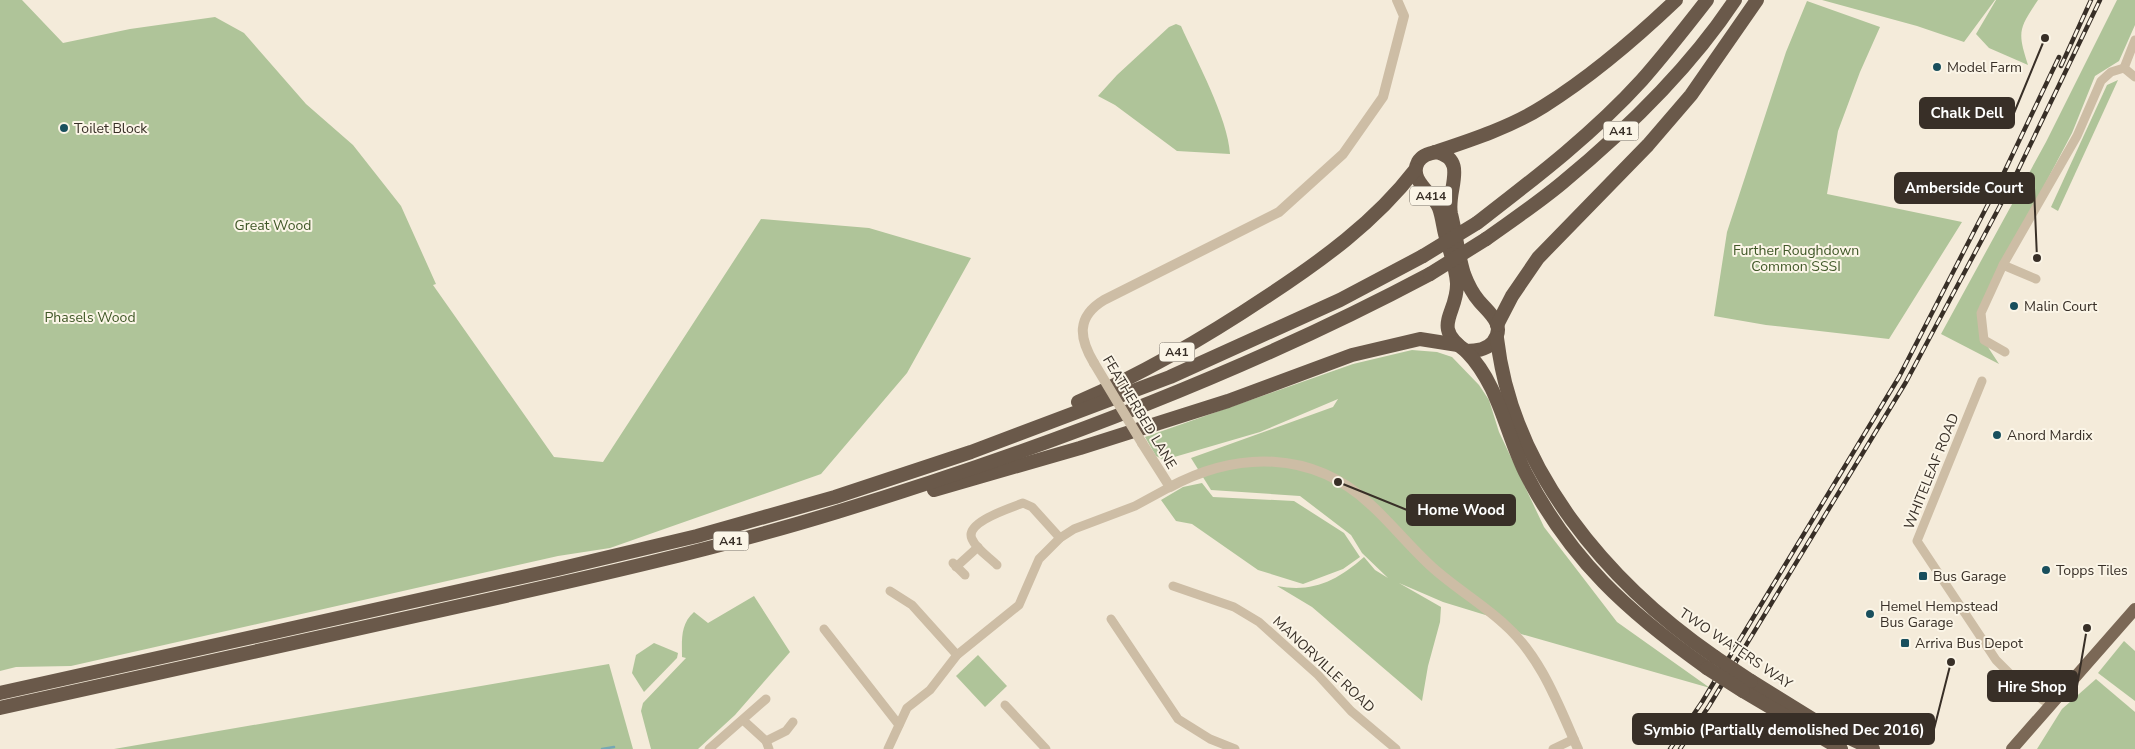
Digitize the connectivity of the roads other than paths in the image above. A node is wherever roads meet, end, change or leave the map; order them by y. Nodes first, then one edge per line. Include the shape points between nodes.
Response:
1 (1397, 0) edge
2 (1676, 0) edge
3 (1707, 0) edge
4 (1735, 0) edge
5 (1757, 0) edge
6 (2135, 40) edge
7 (2124, 68) junction
8 (2135, 77) edge
9 (1435, 152) junction
10 (1415, 170) junction
11 (2002, 265) junction
12 (2036, 279) dead end
13 (1497, 331) junction
14 (1462, 348) junction
15 (2005, 352) dead end
16 (1982, 381) dead end
17 (1044, 424) junction
18 (1170, 487) junction
19 (834, 513) junction
20 (1060, 538) junction
21 (978, 547) junction
22 (997, 565) dead end
23 (965, 575) dead end
24 (1172, 586) dead end
25 (890, 591) dead end
26 (2135, 608) edge
27 (1111, 619) dead end
28 (824, 629) dead end
29 (958, 655) junction
30 (1711, 662) junction
31 (1747, 686) junction
32 (0, 693) edge
33 (766, 699) dead end
34 (1005, 705) dead end
35 (2050, 705) junction
36 (0, 708) edge
37 (743, 720) junction
38 (793, 722) dead end
39 (898, 725) junction
40 (2028, 731) junction
41 (768, 745) edge
42 (1576, 746) edge
43 (708, 749) edge
44 (888, 749) edge
45 (1046, 749) edge
46 (1235, 749) edge
47 (1396, 749) edge
48 (1553, 749) edge
49 (1841, 749) edge
50 (1873, 749) edge
51 (2012, 749) edge
52 (2018, 749) edge

1 - 18 street, FEATHERBED LANE, bridge via 1404,16 1383,97 1343,154 1279,212 1104,300 1093,308 1084,322 1084,346
2 - 9 highway via 1611,58 1543,107 1507,125
3 - 17 highway, A41, bridge via 1640,81 1604,117 1553,163 1477,223 1340,300 1226,353
4 - 19 highway, A41, bridge via 1685,64 1619,133 1561,184 1486,240 1430,274 1301,337 1087,428
5 - 13 highway via 1691,95 1648,145 1538,258 1512,296
6 - 7 street
7 - 8 street
7 - 11 street via 2111,72 2101,81 2077,136
9 - 10 highway, A414 via 1422,157
9 - 13 highway, A414 via 1452,160 1455,170 1449,203 1464,274 1479,300 1494,315
10 - 14 highway, A414 via 1416,178 1438,207 1445,233 1457,282 1447,330
10 - 17 highway, A41 via 1382,209 1281,288 1213,332 1127,381 1076,403
11 - 12 street
11 - 15 street via 1981,313 1984,340
13 - 14 highway via 1491,345 1482,350
13 - 30 highway, TWO WATERS WAY / A414 via 1500,366 1522,430 1554,492 1608,567
14 - 19 highway via 1420,339 1374,349 1228,401 1080,448 862,510
14 - 30 highway, TWO WATERS WAY / A414 via 1484,371 1524,471 1568,544 1627,607 1664,637
16 - 35 street, WHITELEAF ROAD via 1917,541 1996,660 2018,682
17 - 32 highway, A41 via 835,497 697,536
18 - 20 street via 1135,506 1074,529
18 - 42 street, FEATHERBED LANE via 1222,466 1256,461 1298,466 1343,484 1370,504 1432,568 1515,635 1549,684
19 - 36 highway, A41 via 581,580
20 - 21 street via 1032,507 1023,503 975,526 970,531
20 - 29 street via 1039,559 1019,605
21 - 22 street
21 - 23 street via 955,565
24 - 47 street, MANORVILLE ROAD via 1234,607 1259,622 1318,674 1351,711
25 - 29 street via 912,605
26 - 35 main road
27 - 46 street via 1178,719 1210,740
28 - 39 street
29 - 39 street via 930,690 907,708
30 - 31 highway, TWO WATERS WAY / A414, bridge
31 - 49 highway, TWO WATERS WAY / A414
31 - 50 highway, TWO WATERS WAY / A414
33 - 37 street
34 - 45 street
35 - 40 main road
37 - 41 street
37 - 43 street
38 - 41 street
39 - 44 street
40 - 51 main road
40 - 52 main road
42 - 48 street

